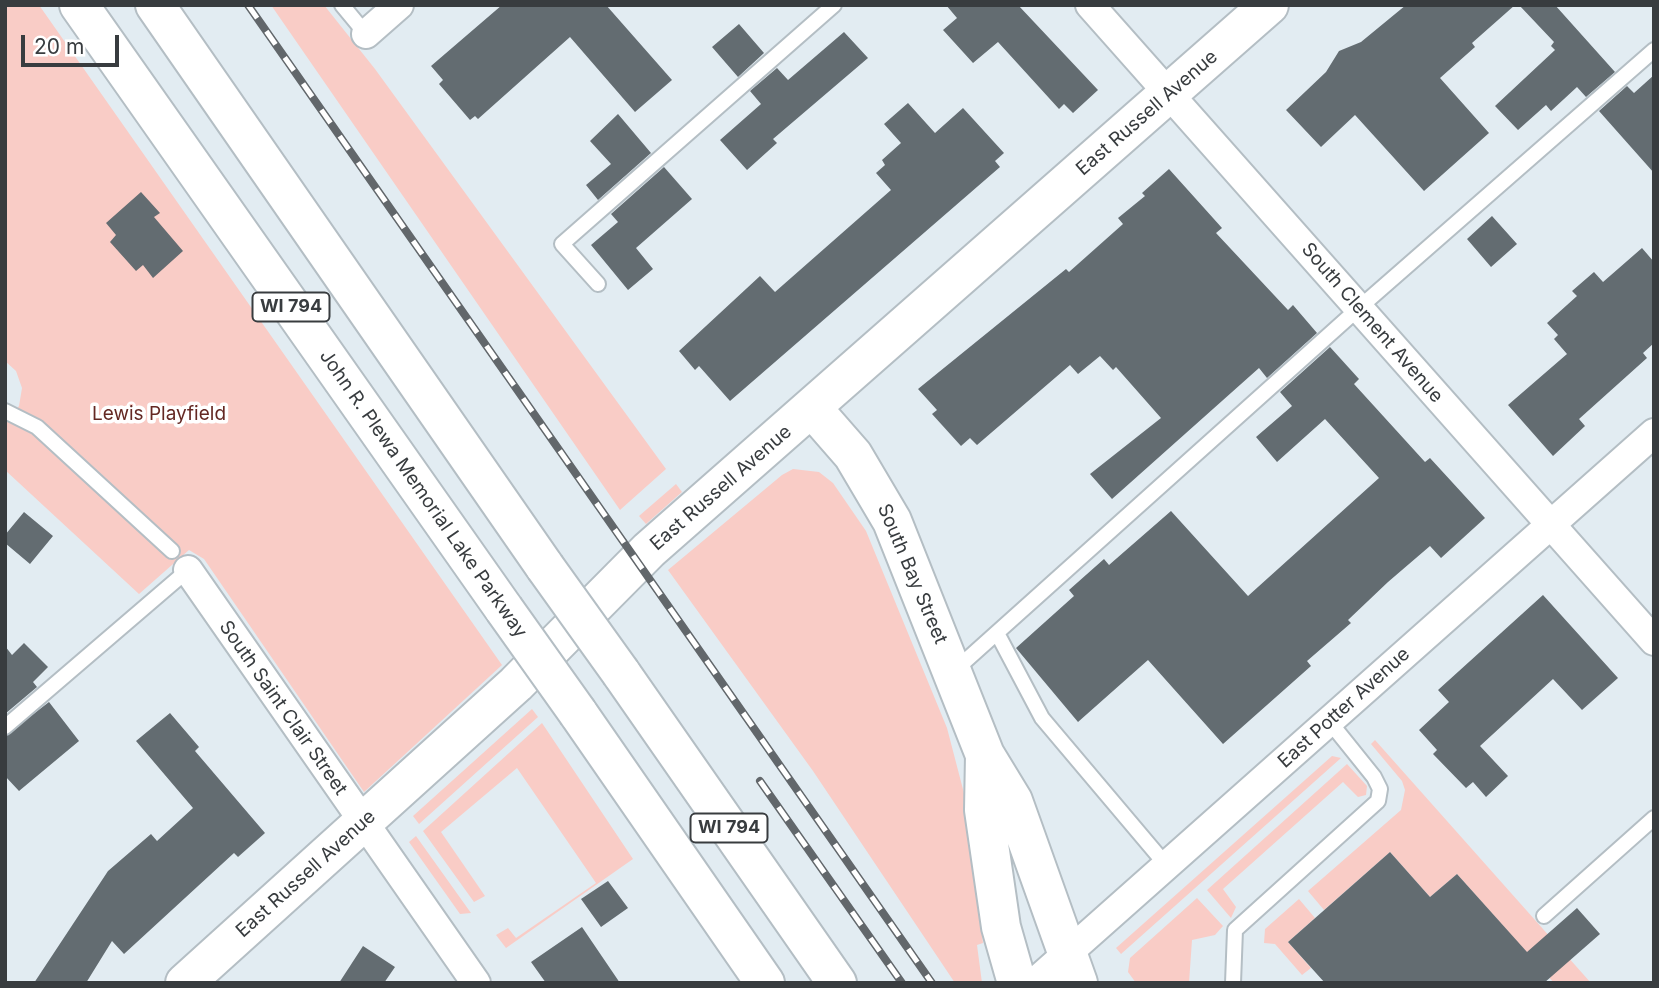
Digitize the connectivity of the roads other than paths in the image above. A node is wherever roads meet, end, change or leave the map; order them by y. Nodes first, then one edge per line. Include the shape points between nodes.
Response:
1 (79, 5) edge
2 (155, 5) edge
3 (342, 5) edge
4 (399, 5) edge
5 (834, 5) edge
6 (1090, 5) edge
7 (1269, 5) edge
8 (366, 34) joint
9 (1654, 50) edge
10 (1170, 94) junction
11 (598, 284) dead end
12 (1359, 308) junction
13 (812, 408) junction
14 (5, 411) edge
15 (1654, 433) edge
16 (1550, 526) junction
17 (180, 561) junction
18 (997, 633) junction
19 (1654, 641) edge
20 (953, 672) junction
21 (1329, 721) junction
22 (5, 727) edge
23 (985, 755) junction
24 (1654, 818) edge
25 (363, 824) junction
26 (1167, 866) junction
27 (1544, 916) dead end
28 (1072, 968) edge
29 (185, 983) edge
30 (476, 983) edge
31 (765, 983) edge
32 (837, 983) edge
33 (1017, 983) edge
34 (1034, 983) edge
35 (1233, 983) edge

1 - 31 main road, John R. Plewa Memorial Lake Parkway / WI 794, bridge
2 - 32 main road, WI 794, bridge
3 - 8 lane
4 - 8 street
5 - 11 lane via 562,244
6 - 10 street, South Clement Avenue
7 - 10 main road, East Russell Avenue
9 - 12 lane
10 - 12 street, South Clement Avenue
10 - 13 main road, East Russell Avenue
12 - 16 street, South Clement Avenue
12 - 18 lane
13 - 20 main road, South Bay Street via 873,484
13 - 25 main road, East Russell Avenue via 649,550 516,684
14 - 17 lane via 37,427
15 - 16 street, East Potter Avenue
16 - 19 street, South Clement Avenue
16 - 21 street, East Potter Avenue
17 - 22 lane
17 - 25 street, South Saint Clair Street
18 - 20 lane
18 - 26 lane via 1042,718
20 - 23 main road, South Bay Street
21 - 26 street, East Potter Avenue
21 - 35 lane via 1374,777 1380,789 1378,801 1235,930
23 - 28 main road, South Bay Street via 1013,801
23 - 33 main road, South Bay Street via 984,810 1001,927
24 - 27 lane
25 - 29 main road, East Russell Avenue
25 - 30 street, South Saint Clair Street
26 - 28 street, East Potter Avenue
28 - 34 street, East Potter Avenue

